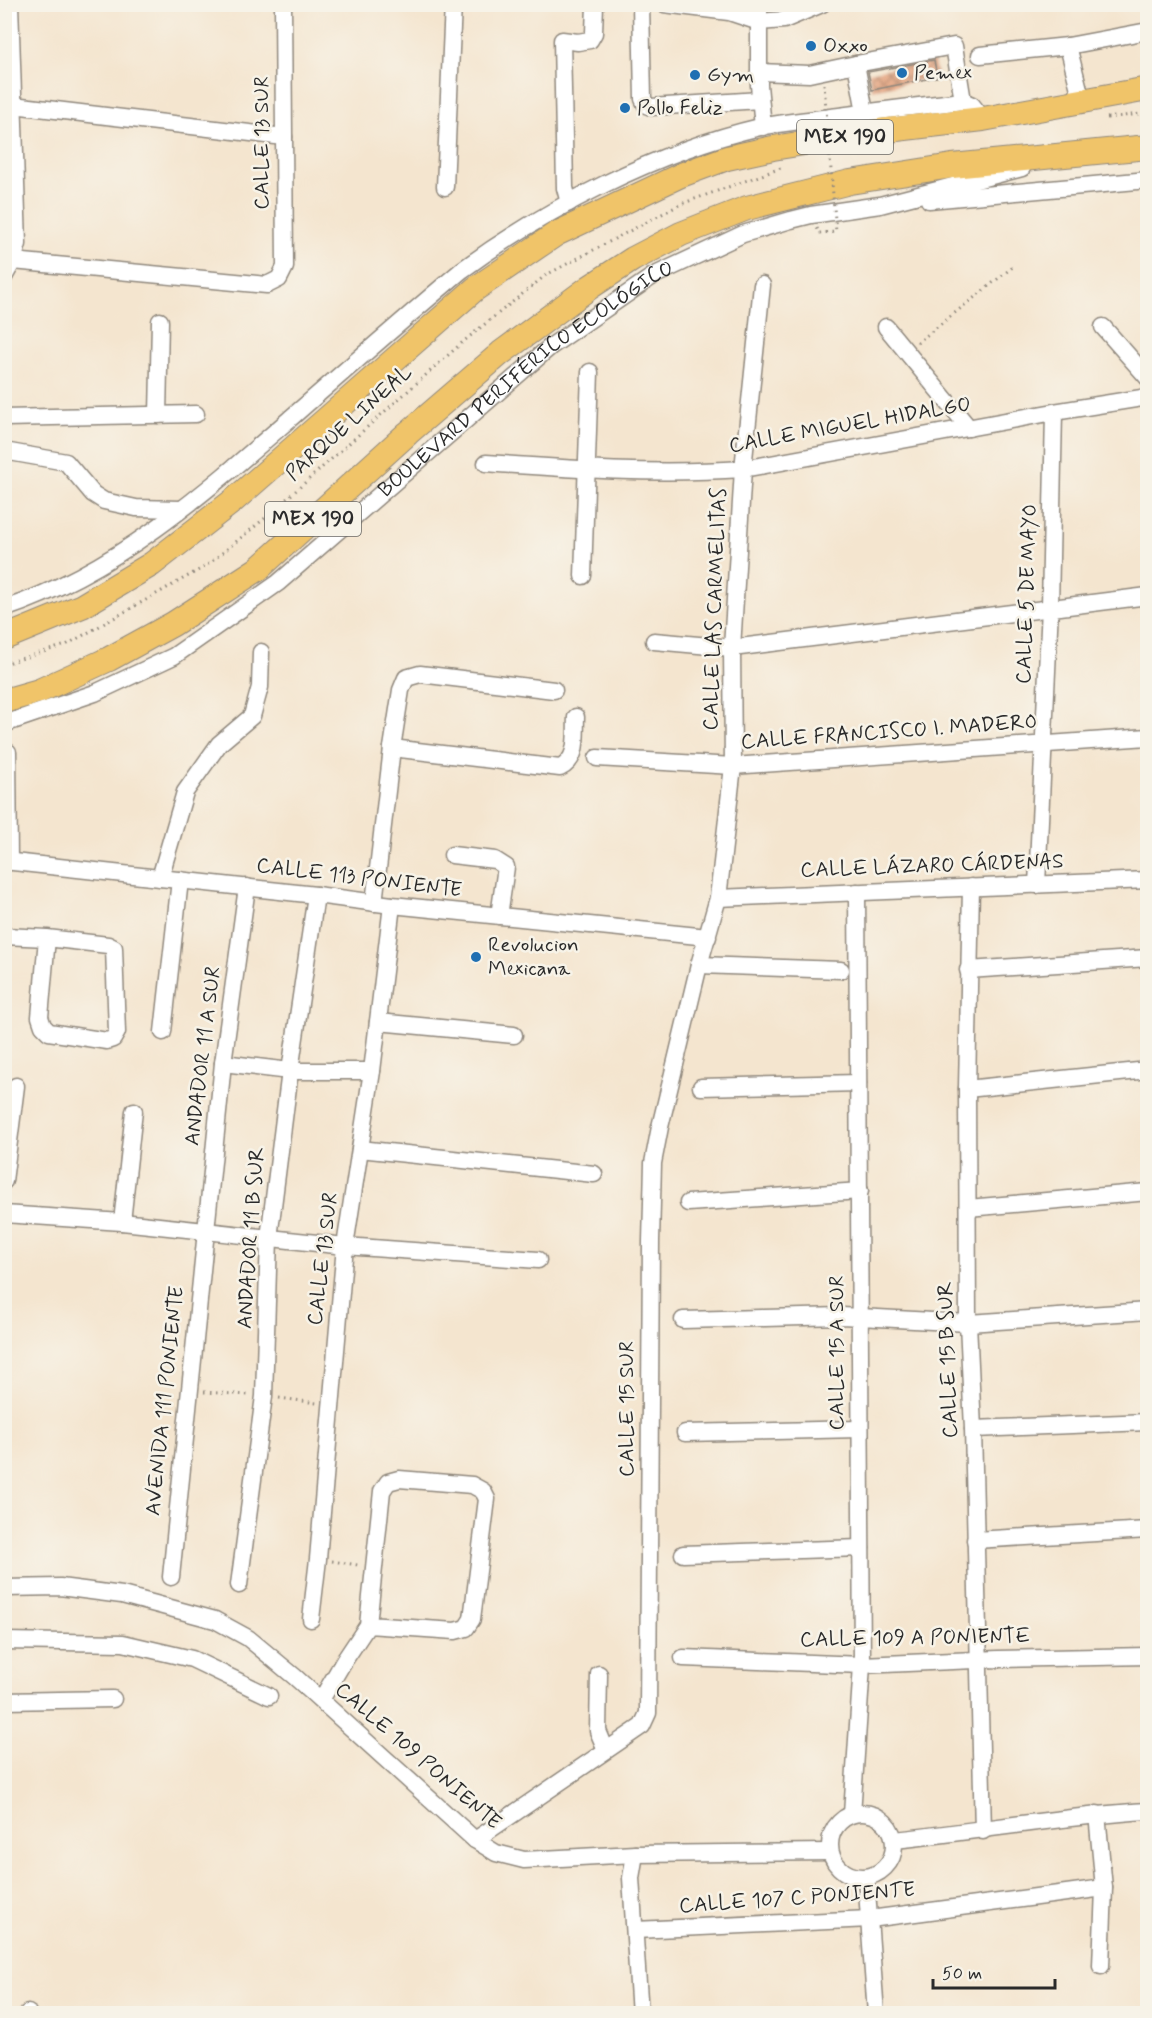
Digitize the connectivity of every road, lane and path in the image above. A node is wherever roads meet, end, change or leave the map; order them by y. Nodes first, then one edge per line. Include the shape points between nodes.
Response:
1 (10, 4) edge
2 (283, 4) edge
3 (453, 4) edge
4 (595, 4) edge
5 (641, 4) edge
6 (664, 4) edge
7 (759, 4) edge
8 (822, 4) edge
9 (759, 22) junction
10 (1148, 31) edge
11 (1068, 46) junction
12 (980, 55) dead end
13 (856, 64) junction
14 (759, 72) junction
15 (824, 84) dead end
16 (1148, 89) edge
17 (760, 100) junction
18 (963, 101) junction
19 (1082, 101) junction
20 (13, 105) junction
21 (865, 112) junction
22 (983, 119) junction
23 (762, 127) junction
24 (284, 137) junction
25 (1148, 147) edge
26 (1063, 157) junction
27 (1148, 180) edge
28 (445, 187) dead end
29 (569, 203) junction
30 (880, 205) junction
31 (819, 233) dead end
32 (13, 261) junction
33 (1014, 266) dead end
34 (546, 275) dead end
35 (4, 277) edge
36 (762, 285) dead end
37 (160, 321) dead end
38 (886, 327) dead end
39 (1103, 327) dead end
40 (906, 351) junction
41 (590, 372) dead end
42 (1148, 378) edge
43 (1148, 397) edge
44 (1054, 412) junction
45 (196, 414) dead end
46 (158, 415) junction
47 (4, 418) edge
48 (969, 428) junction
49 (4, 451) edge
50 (486, 463) dead end
51 (743, 469) junction
52 (586, 470) junction
53 (181, 509) junction
54 (583, 576) dead end
55 (1148, 596) edge
56 (5, 606) edge
57 (1050, 607) junction
58 (4, 638) edge
59 (654, 641) dead end
60 (732, 648) junction
61 (261, 652) dead end
62 (4, 664) edge
63 (554, 690) dead end
64 (4, 701) edge
65 (576, 717) dead end
66 (4, 724) edge
67 (1148, 737) edge
68 (1044, 744) junction
69 (392, 748) junction
70 (8, 752) dead end
71 (597, 758) dead end
72 (733, 766) junction
73 (452, 855) dead end
74 (7, 862) edge
75 (160, 878) junction
76 (180, 880) junction
77 (1148, 880) edge
78 (1037, 885) junction
79 (247, 887) junction
80 (971, 887) junction
81 (857, 892) junction
82 (316, 895) junction
83 (718, 898) junction
84 (374, 903) junction
85 (392, 905) junction
86 (499, 916) junction
87 (4, 936) edge
88 (47, 938) junction
89 (708, 938) junction
90 (1148, 958) edge
91 (699, 965) junction
92 (841, 970) dead end
93 (968, 970) junction
94 (378, 1022) junction
95 (162, 1032) dead end
96 (514, 1035) dead end
97 (222, 1063) junction
98 (1148, 1070) edge
99 (290, 1071) junction
100 (372, 1071) junction
101 (858, 1083) junction
102 (16, 1086) dead end
103 (700, 1087) dead end
104 (967, 1089) junction
105 (134, 1110) dead end
106 (360, 1149) junction
107 (594, 1174) dead end
108 (4, 1181) edge
109 (860, 1191) junction
110 (1148, 1192) edge
111 (688, 1203) dead end
112 (968, 1208) junction
113 (4, 1214) edge
114 (122, 1222) junction
115 (206, 1231) junction
116 (269, 1238) junction
117 (345, 1246) junction
118 (538, 1260) dead end
119 (1148, 1311) edge
120 (859, 1317) junction
121 (683, 1320) dead end
122 (968, 1323) junction
123 (1148, 1422) edge
124 (859, 1429) junction
125 (973, 1429) junction
126 (685, 1433) dead end
127 (1148, 1530) edge
128 (975, 1540) junction
129 (861, 1548) junction
130 (683, 1554) dead end
131 (318, 1559) junction
132 (375, 1567) junction
133 (171, 1577) dead end
134 (238, 1585) dead end
135 (4, 1588) edge
136 (311, 1619) dead end
137 (368, 1625) junction
138 (4, 1641) edge
139 (1148, 1656) edge
140 (682, 1658) dead end
141 (980, 1660) junction
142 (862, 1665) junction
143 (599, 1674) dead end
144 (269, 1696) dead end
145 (113, 1699) dead end
146 (321, 1700) junction
147 (4, 1701) edge
148 (606, 1750) junction
149 (1148, 1811) edge
150 (852, 1814) junction
151 (1097, 1814) junction
152 (983, 1831) junction
153 (476, 1840) junction
154 (895, 1840) junction
155 (830, 1852) junction
156 (634, 1854) junction
157 (866, 1877) junction
158 (1104, 1888) junction
159 (870, 1919) junction
160 (634, 1930) junction
161 (1101, 1966) dead end
162 (640, 2013) edge
163 (876, 2013) edge

1 - 20 street
2 - 24 street, CALLE 13 SUR
3 - 28 street
4 - 29 street via 590,40 562,40 565,188
5 - 17 street via 646,105
6 - 9 street via 729,12
7 - 9 street
8 - 9 street via 784,20
9 - 14 street
10 - 11 street
11 - 12 street
11 - 19 street
13 - 14 street via 809,74
13 - 18 street via 954,46
13 - 21 street
14 - 17 street
15 - 31 path, bridge via 836,232
16 - 19 highway, MEX 190
17 - 23 street
18 - 21 street
18 - 22 street via 972,105
19 - 22 highway, MEX 190
20 - 24 street
20 - 32 street via 18,244
21 - 23 street
22 - 58 highway, MEX 190 via 879,131 727,158 681,175 556,234 475,289 233,501 152,564 82,606
23 - 29 street via 713,139
24 - 32 street, CALLE 13 SUR via 285,267 279,279 267,285
25 - 26 highway, BOULEVARD PERIFÉRICO ECOLÓGICO / MEX 190
26 - 30 street, BOULEVARD PERIFÉRICO ECOLÓGICO
26 - 64 highway, BOULEVARD PERIFÉRICO ECOLÓGICO / MEX 190 via 952,166 850,182 747,208 681,234 590,287 501,354 258,569 173,624 109,659
27 - 30 street
29 - 53 street via 535,220 462,270
30 - 66 street, BOULEVARD PERIFÉRICO ECOLÓGICO via 811,215 743,234 653,276 550,347 278,583 174,656 95,693
32 - 35 street
33 - 40 path
34 - 62 path, PARQUE LINEAL via 464,341 206,566 66,645
36 - 51 street, CALLE LAS CARMELITAS
37 - 46 street
38 - 40 street
39 - 42 street
40 - 48 street
41 - 52 street
43 - 44 street, CALLE MIGUEL HIDALGO
44 - 48 street, CALLE MIGUEL HIDALGO
44 - 57 street, CALLE 5 DE MAYO
45 - 46 street
46 - 47 street
48 - 51 street, CALLE MIGUEL HIDALGO
49 - 53 street via 66,462 99,498 136,508
50 - 52 street, CALLE MIGUEL HIDALGO
51 - 52 street, CALLE MIGUEL HIDALGO
51 - 60 street, CALLE LAS CARMELITAS
52 - 54 street
53 - 56 street via 119,555 69,583 37,598
55 - 57 street
57 - 60 street
57 - 68 street, CALLE 5 DE MAYO
59 - 60 street
60 - 72 street, CALLE LAS CARMELITAS
61 - 75 street via 260,687 252,716 219,744 184,792
63 - 69 street via 420,674 406,678
65 - 69 street via 574,755 560,768
67 - 68 street, CALLE FRANCISCO I. MADERO
68 - 72 street, CALLE FRANCISCO I. MADERO
68 - 78 street, CALLE 5 DE MAYO
69 - 84 street
70 - 74 street
71 - 72 street, CALLE FRANCISCO I. MADERO
72 - 83 street, CALLE LAS CARMELITAS
73 - 86 street via 495,860 506,867
74 - 75 street, CALLE 113 PONIENTE
75 - 76 street, CALLE 113 PONIENTE
76 - 79 street, CALLE 113 PONIENTE
76 - 95 street
77 - 78 street, CALLE LÁZARO CÁRDENAS
78 - 80 street, CALLE LÁZARO CÁRDENAS
79 - 82 street, CALLE 113 PONIENTE
79 - 97 street, ANDADOR 11 A SUR
80 - 81 street, CALLE LÁZARO CÁRDENAS
80 - 93 street, CALLE 15 B SUR
81 - 83 street, CALLE LÁZARO CÁRDENAS
81 - 101 street, CALLE 15 A SUR
82 - 84 street, CALLE 113 PONIENTE
82 - 99 street, ANDADOR 11 B SUR
83 - 89 street, CALLE 15 SUR
84 - 85 street, CALLE 113 PONIENTE
85 - 86 street, CALLE 113 PONIENTE
85 - 94 street, CALLE 13 SUR
86 - 89 street, CALLE 113 PONIENTE
87 - 88 street
88 - 88 street via 114,948 117,1032 113,1039 49,1032 42,1026
89 - 91 street, CALLE 15 SUR
90 - 93 street
91 - 92 street
91 - 148 street, CALLE 15 SUR via 654,1163 648,1713 642,1726
93 - 104 street, CALLE 15 B SUR
94 - 96 street
94 - 100 street, CALLE 13 SUR
97 - 99 street
97 - 115 street, ANDADOR 11 A SUR
98 - 104 street
99 - 100 street
99 - 116 street, ANDADOR 11 B SUR
100 - 106 street, CALLE 13 SUR
101 - 103 street
101 - 109 street, CALLE 15 A SUR
102 - 108 street
104 - 112 street, CALLE 15 B SUR
105 - 114 street
106 - 107 street
106 - 117 street, CALLE 13 SUR
109 - 111 street
109 - 120 street, CALLE 15 A SUR
110 - 112 street
112 - 122 street, CALLE 15 B SUR
113 - 114 street
114 - 115 street
115 - 116 street
115 - 133 street, AVENIDA 111 PONIENTE
116 - 117 street
116 - 134 street, ANDADOR 11 B SUR via 264,1396
117 - 118 street
117 - 131 street, CALLE 13 SUR
119 - 122 street
120 - 121 street
120 - 122 street
120 - 124 street, CALLE 15 A SUR
122 - 125 street, CALLE 15 B SUR
123 - 125 street
124 - 126 street
124 - 129 street, CALLE 15 A SUR
125 - 128 street, CALLE 15 B SUR
127 - 128 street
128 - 141 street, CALLE 15 B SUR
129 - 130 street
129 - 142 street, CALLE 15 A SUR
131 - 132 path
131 - 136 street, CALLE 13 SUR
132 - 137 street
132 - 137 street via 382,1491 388,1482 399,1479 472,1485 483,1491 487,1499 472,1618 466,1628
135 - 146 street, CALLE 109 PONIENTE via 60,1587 122,1595 215,1620 248,1638
137 - 146 street
138 - 144 street via 123,1643 192,1659
139 - 141 street, CALLE 109 A PONIENTE
140 - 142 street, CALLE 109 A PONIENTE
141 - 142 street, CALLE 109 A PONIENTE
141 - 152 street, CALLE 15 B SUR
142 - 150 street, CALLE 15 A SUR
143 - 148 street via 598,1731
145 - 147 street
146 - 153 street, CALLE 109 PONIENTE
148 - 153 street, CALLE 15 SUR
149 - 151 street
150 - 154 street via 874,1814 884,1820
150 - 155 street via 832,1833
151 - 152 street
151 - 158 street
152 - 154 street
153 - 156 street, CALLE 109 PONIENTE via 496,1853 524,1860
154 - 157 street via 895,1850 885,1868
155 - 156 street, CALLE 109 PONIENTE
155 - 157 street via 847,1874
156 - 160 street
157 - 159 street
158 - 159 street, CALLE 107 C PONIENTE
158 - 161 street
159 - 160 street, CALLE 107 C PONIENTE
159 - 163 street
160 - 162 street

